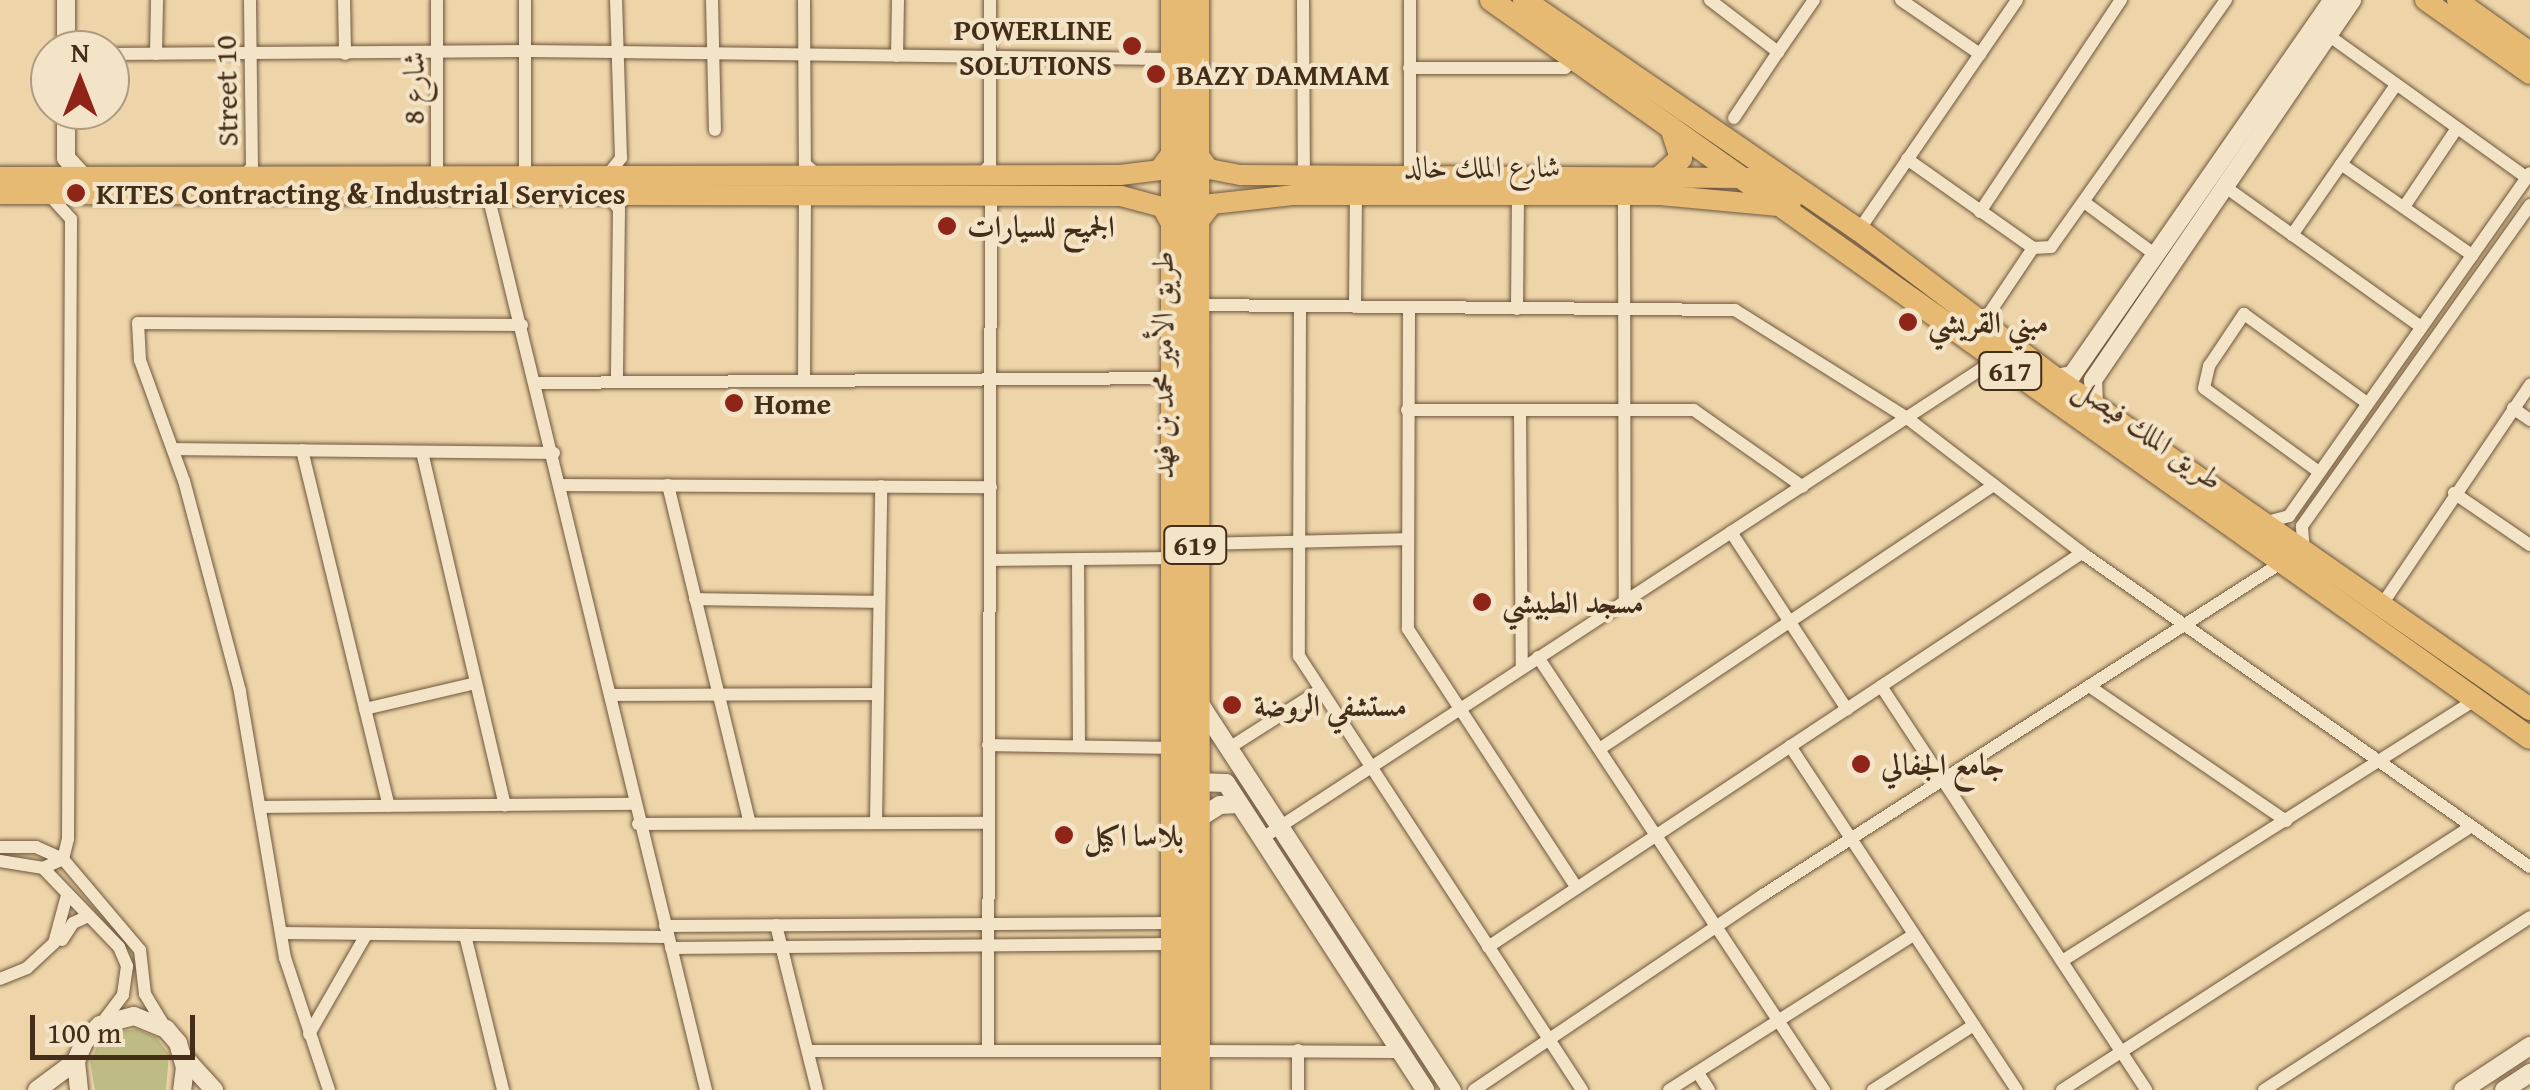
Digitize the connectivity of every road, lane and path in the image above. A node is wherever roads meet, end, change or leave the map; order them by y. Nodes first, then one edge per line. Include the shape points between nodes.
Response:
1 (66, 0) edge
2 (157, 0) edge
3 (250, 0) edge
4 (344, 0) edge
5 (437, 0) edge
6 (525, 0) edge
7 (616, 0) edge
8 (712, 0) edge
9 (804, 0) edge
10 (898, 0) edge
11 (990, 0) edge
12 (1173, 0) edge
13 (1196, 0) edge
14 (1303, 0) edge
15 (1410, 0) edge
16 (1492, 0) edge
17 (1710, 0) edge
18 (1814, 0) edge
19 (1901, 0) edge
20 (2017, 0) edge
21 (2121, 0) edge
22 (2226, 0) edge
23 (2333, 0) edge
24 (2351, 0) edge
25 (2425, 0) edge
26 (1525, 1) edge
27 (2471, 4) edge
28 (66, 30) edge
29 (2328, 35) junction
30 (526, 50) junction
31 (250, 52) junction
32 (616, 52) junction
33 (1778, 52) junction
34 (2530, 52) edge
35 (711, 53) junction
36 (130, 54) edge
37 (156, 54) junction
38 (345, 54) junction
39 (804, 54) junction
40 (1980, 54) junction
41 (438, 56) junction
42 (898, 56) junction
43 (990, 58) junction
44 (1173, 59) junction
45 (1572, 60) junction
46 (1409, 68) junction
47 (2530, 74) edge
48 (2396, 85) junction
49 (1734, 118) dead end
50 (1672, 128) junction
51 (2457, 128) junction
52 (66, 130) edge
53 (715, 130) dead end
54 (1183, 152) junction
55 (1907, 159) junction
56 (2341, 164) junction
57 (1710, 168) junction
58 (1241, 175) junction
59 (0, 176) edge
60 (84, 176) junction
61 (437, 176) junction
62 (525, 176) junction
63 (818, 176) junction
64 (979, 176) junction
65 (1304, 176) junction
66 (2529, 176) edge
67 (1410, 177) junction
68 (1660, 177) junction
69 (242, 178) junction
70 (1742, 178) junction
71 (606, 185) junction
72 (1121, 186) junction
73 (2227, 188) junction
74 (0, 194) edge
75 (44, 194) junction
76 (318, 195) junction
77 (488, 195) junction
78 (991, 195) junction
79 (1631, 195) junction
80 (804, 196) junction
81 (1356, 196) junction
82 (1518, 196) junction
83 (1240, 198) junction
84 (2084, 202) junction
85 (1783, 207) junction
86 (2404, 207) junction
87 (2529, 210) edge
88 (1980, 212) junction
89 (1183, 226) junction
90 (1859, 230) junction
91 (2292, 235) junction
92 (2033, 248) junction
93 (2472, 255) junction
94 (2157, 256) junction
95 (1930, 287) junction
96 (1184, 304) junction
97 (1300, 306) junction
98 (1355, 307) junction
99 (1409, 308) junction
100 (1517, 308) junction
101 (1626, 310) junction
102 (1982, 324) junction
103 (522, 325) junction
104 (2421, 327) junction
105 (2096, 339) junction
106 (2112, 351) junction
107 (1995, 360) junction
108 (1171, 378) junction
109 (2055, 378) junction
110 (993, 379) junction
111 (804, 380) junction
112 (617, 382) junction
113 (537, 383) junction
114 (2530, 385) edge
115 (2367, 402) junction
116 (2094, 406) junction
117 (2514, 408) junction
118 (1407, 410) junction
119 (1520, 410) junction
120 (1626, 410) junction
121 (1907, 418) junction
122 (2530, 420) edge
123 (173, 449) junction
124 (302, 450) junction
125 (422, 452) junction
126 (554, 453) junction
127 (2319, 472) junction
128 (561, 484) junction
129 (1994, 484) junction
130 (668, 485) junction
131 (881, 486) junction
132 (1803, 486) junction
133 (991, 487) junction
134 (2454, 493) junction
135 (2261, 521) junction
136 (1732, 532) junction
137 (1408, 539) junction
138 (1299, 542) junction
139 (1196, 544) junction
140 (2530, 545) edge
141 (2082, 552) junction
142 (2306, 553) junction
143 (1170, 558) junction
144 (1078, 559) junction
145 (990, 560) junction
146 (2282, 562) junction
147 (695, 599) junction
148 (1625, 600) junction
149 (879, 602) junction
150 (2381, 606) junction
151 (1788, 622) junction
152 (2186, 624) junction
153 (1538, 657) junction
154 (1522, 668) junction
155 (476, 682) junction
156 (1882, 686) junction
157 (2089, 686) junction
158 (1320, 690) junction
159 (610, 694) junction
160 (718, 694) junction
161 (878, 694) junction
162 (1196, 697) junction
163 (2476, 700) junction
164 (365, 708) junction
165 (1458, 709) junction
166 (1847, 709) junction
167 (2530, 709) edge
168 (2530, 738) edge
169 (988, 745) junction
170 (1079, 746) junction
171 (1790, 746) junction
172 (1171, 748) junction
173 (1229, 748) junction
174 (1601, 748) junction
175 (2384, 760) junction
176 (1369, 767) junction
177 (1942, 778) junction
178 (1196, 782) junction
179 (634, 804) junction
180 (1239, 804) junction
181 (505, 805) junction
182 (262, 806) junction
183 (389, 806) junction
184 (1196, 820) junction
185 (2286, 821) junction
186 (876, 822) junction
187 (750, 823) junction
188 (988, 823) junction
189 (638, 824) junction
190 (1279, 826) junction
191 (2471, 826) junction
192 (1658, 834) junction
193 (1852, 837) junction
194 (1261, 838) junction
195 (0, 847) edge
196 (63, 859) junction
197 (0, 862) edge
198 (2530, 867) edge
199 (43, 868) junction
200 (1577, 888) junction
201 (67, 894) junction
202 (89, 916) junction
203 (2530, 917) edge
204 (987, 922) junction
205 (776, 925) junction
206 (1717, 926) junction
207 (281, 933) junction
208 (1172, 934) junction
209 (366, 935) junction
210 (465, 935) junction
211 (1913, 935) junction
212 (668, 937) junction
213 (988, 946) junction
214 (778, 947) junction
215 (1488, 947) junction
216 (2062, 961) junction
217 (0, 982) edge
218 (1780, 1020) junction
219 (100, 1025) junction
220 (1974, 1025) junction
221 (166, 1029) junction
222 (309, 1034) junction
223 (1548, 1038) junction
224 (2530, 1046) edge
225 (988, 1049) junction
226 (1298, 1050) junction
227 (808, 1051) junction
228 (1185, 1051) junction
229 (1398, 1052) junction
230 (2121, 1052) junction
231 (184, 1056) junction
232 (76, 1061) junction
233 (1698, 1073) junction
234 (2530, 1073) edge
235 (37, 1090) edge
236 (79, 1090) edge
237 (182, 1090) edge
238 (214, 1090) edge
239 (330, 1090) edge
240 (503, 1090) edge
241 (706, 1090) edge
242 (817, 1090) edge
243 (1173, 1090) edge
244 (1197, 1090) edge
245 (1298, 1090) edge
246 (1425, 1090) edge
247 (1452, 1090) edge
248 (1474, 1090) edge
249 (1582, 1090) edge
250 (1669, 1090) edge
251 (1709, 1090) edge
252 (1824, 1090) edge
253 (1872, 1090) edge
254 (2017, 1090) edge
255 (2062, 1090) edge
256 (2146, 1090) edge
257 (2264, 1090) edge
258 (2463, 1090) edge
259 (2504, 1090) edge

1 - 28 street
2 - 37 street
3 - 31 street, Street 10
4 - 38 street
5 - 41 street, شارع 8
6 - 30 street
7 - 32 street
8 - 35 street
9 - 39 street
10 - 42 street
11 - 43 street
12 - 44 highway, طريق الأمير محمد بن فهد / 619
13 - 54 highway, طريق الأمير محمد بن فهد / 619
14 - 65 street
15 - 46 street
16 - 45 highway, طريق الملك فيصل / 617
17 - 33 street
18 - 33 street
19 - 40 street
20 - 40 street
21 - 88 street
22 - 84 street
23 - 94 street
24 - 29 street
25 - 47 main road
26 - 57 highway via 1706,135
26 - 90 highway, طريق الملك فيصل / 617
27 - 34 main road
29 - 48 street
29 - 73 street
30 - 32 street
30 - 41 street
30 - 62 street
31 - 37 street
31 - 38 street
31 - 69 street, Street 10 via 252,167
32 - 35 street
32 - 71 street via 621,158
33 - 49 street
35 - 39 street
35 - 53 street
36 - 37 street
38 - 41 street
39 - 42 street
39 - 63 street via 805,164
40 - 55 street
41 - 61 street, شارع 8
42 - 43 street
43 - 44 street
43 - 64 street via 990,164
44 - 54 highway, طريق الأمير محمد بن فهد / 619
45 - 46 street via 1566,68
45 - 50 highway, طريق الملك فيصل / 617
46 - 67 street
48 - 51 street
48 - 56 street
50 - 57 highway, طريق الملك فيصل / 617
50 - 68 highway via 1681,158
51 - 66 street
51 - 86 street
52 - 60 street via 66,158
54 - 58 main road, شارع الملك خالد via 1209,169
54 - 72 main road
54 - 89 highway, طريق الأمير محمد بن فهد / 619
55 - 88 street
55 - 90 street
56 - 86 street
56 - 91 street
57 - 68 main road, شارع الملك خالد
57 - 70 highway, طريق الملك فيصل / 617
57 - 79 main road via 1692,190
58 - 65 main road, شارع الملك خالد
58 - 83 main road via 1224,186
59 - 60 main road
60 - 69 main road
61 - 62 main road
61 - 69 main road
61 - 76 main road via 430,186
62 - 71 main road
63 - 64 main road
63 - 71 main road
64 - 72 main road
65 - 67 main road, شارع الملك خالد
66 - 93 street
67 - 68 main road, شارع الملك خالد
70 - 85 highway, طريق الملك فيصل / 617
70 - 95 main road via 1777,186
71 - 77 main road
71 - 80 main road
71 - 112 street via 620,215
72 - 78 main road
72 - 89 main road via 1162,206
73 - 91 street
73 - 106 street
74 - 75 main road
75 - 76 main road
75 - 196 street via 65,207 70,219
76 - 77 main road
77 - 103 street
78 - 80 main road
78 - 110 street
79 - 82 main road, شارع الملك خالد
79 - 85 main road, شارع الملك خالد
79 - 101 street
80 - 111 street
81 - 82 main road, شارع الملك خالد
81 - 83 main road, شارع الملك خالد
81 - 98 street
82 - 100 street
83 - 89 main road, شارع الملك خالد via 1208,206
84 - 92 street via 2051,247
84 - 94 street
85 - 107 highway, طريق الملك فيصل / 617
86 - 93 street
87 - 142 street via 2302,526
88 - 92 street
89 - 96 highway, طريق الأمير محمد بن فهد / 619
90 - 95 highway, طريق الملك فيصل / 617
91 - 104 street
92 - 102 street
93 - 104 street
94 - 105 street
95 - 102 highway, طريق الملك فيصل / 617
96 - 97 street
96 - 108 highway, طريق الأمير محمد بن فهد / 619
96 - 139 highway, طريق الأمير محمد بن فهد / 619
97 - 98 street
97 - 138 street
98 - 99 street
99 - 100 street
99 - 118 street
100 - 101 street
101 - 120 street
101 - 121 street via 1735,310
102 - 109 highway, طريق الملك فيصل / 617
103 - 113 street
103 - 123 street via 138,323 140,360
104 - 115 street
105 - 106 street
105 - 109 street via 2072,375
106 - 116 street via 2088,387
107 - 121 street
107 - 146 highway, طريق الملك فيصل / 617
108 - 110 street
108 - 143 highway, طريق الأمير محمد بن فهد / 619
109 - 116 highway, طريق الملك فيصل / 617
110 - 111 street
110 - 133 street
111 - 112 street
112 - 113 street
113 - 126 street
114 - 117 street
115 - 127 street
115 - 127 street via 2244,314 2209,366 2204,388
116 - 135 highway, طريق الملك فيصل / 617
117 - 122 street
117 - 134 street
118 - 119 street
118 - 137 street
119 - 120 street
119 - 154 street
120 - 132 street via 1694,410
120 - 148 street
121 - 129 street
121 - 132 street
123 - 124 street
123 - 182 street via 240,690
124 - 125 street
124 - 164 street
125 - 126 street
125 - 155 street
126 - 128 street
127 - 135 street via 2289,516
128 - 130 street
128 - 159 street
129 - 141 street
129 - 151 street
130 - 131 street
130 - 147 street
131 - 133 street
131 - 149 street
132 - 136 street
133 - 145 street
134 - 140 street
134 - 150 street
135 - 142 highway, طريق الملك فيصل / 617
136 - 148 street
136 - 151 street
137 - 138 street
137 - 165 street via 1408,628
138 - 139 street
138 - 158 street via 1299,656
139 - 162 highway, طريق الأمير محمد بن فهد / 619
141 - 152 street
141 - 156 street
142 - 150 highway, طريق الملك فيصل / 617
143 - 144 street
143 - 172 highway, طريق الأمير محمد بن فهد / 619
144 - 145 street
144 - 170 street
145 - 169 street
146 - 152 street
146 - 163 highway, طريق الملك فيصل / 617
147 - 149 street
147 - 160 street
148 - 153 street
149 - 161 street
150 - 167 highway, طريق الملك فيصل / 617
151 - 166 street
151 - 174 street
152 - 157 street
152 - 175 street
153 - 154 street
153 - 174 street
154 - 165 street
155 - 164 street
155 - 181 street
156 - 166 street
156 - 177 street
157 - 177 street
157 - 185 street
158 - 173 street
158 - 176 street
159 - 160 street
159 - 179 street
160 - 161 street
160 - 187 street
161 - 186 street
162 - 173 street
162 - 178 highway, طريق الأمير محمد بن فهد / 619
163 - 168 highway, طريق الملك فيصل / 617
163 - 175 street
164 - 183 street
165 - 176 street
165 - 200 street
166 - 171 street
169 - 170 street
169 - 188 street
170 - 172 street
171 - 192 street
171 - 193 street
172 - 208 highway, طريق الأمير محمد بن فهد / 619
173 - 190 street
174 - 192 street
175 - 185 street
175 - 191 street
176 - 190 street
176 - 215 street
177 - 193 street
177 - 216 street
178 - 180 street via 1226,783
178 - 184 highway, طريق الأمير محمد بن فهد / 619
179 - 181 street
179 - 189 street
180 - 184 street via 1220,805
180 - 194 street
181 - 183 street
182 - 183 street
182 - 207 street
184 - 228 highway, طريق الأمير محمد بن فهد / 619
185 - 216 street
186 - 187 street
186 - 188 street
187 - 189 street
188 - 204 street
189 - 212 street
190 - 194 street
190 - 247 street
191 - 198 street
191 - 230 street
192 - 200 street
192 - 206 street
193 - 206 street
193 - 211 street
194 - 229 street
195 - 196 street via 36,846
196 - 199 street
196 - 221 street via 140,950 145,994
197 - 199 street
199 - 201 street
200 - 215 street
201 - 202 street
201 - 217 street via 54,943 28,968
202 - 217 street via 73,923 38,965
202 - 219 street via 119,946 127,966 123,995
203 - 257 street
204 - 205 street
204 - 208 street
204 - 213 street
205 - 212 street
205 - 214 street
206 - 218 street
206 - 223 street
207 - 209 street
207 - 222 street
208 - 213 street
208 - 228 highway, طريق الأمير محمد بن فهد / 619
209 - 210 street
209 - 222 street
210 - 212 street
210 - 240 street
211 - 218 street
211 - 220 street
212 - 214 street
212 - 241 street
213 - 214 street
213 - 225 street
214 - 227 street
215 - 223 street
216 - 230 street
218 - 233 street
218 - 252 street
219 - 221 street via 134,1016
219 - 232 street
220 - 253 street
220 - 254 street
221 - 231 street
222 - 239 street
223 - 248 street
223 - 249 street
224 - 258 street
225 - 227 street
225 - 228 street
226 - 228 street
226 - 229 street
226 - 245 street
227 - 242 street
228 - 243 highway, طريق الأمير محمد بن فهد / 619
228 - 244 highway, طريق الأمير محمد بن فهد / 619
229 - 246 street
230 - 255 street
230 - 256 street
231 - 237 street
231 - 238 street
232 - 235 street
232 - 236 street
233 - 250 street
233 - 251 street
234 - 259 street

